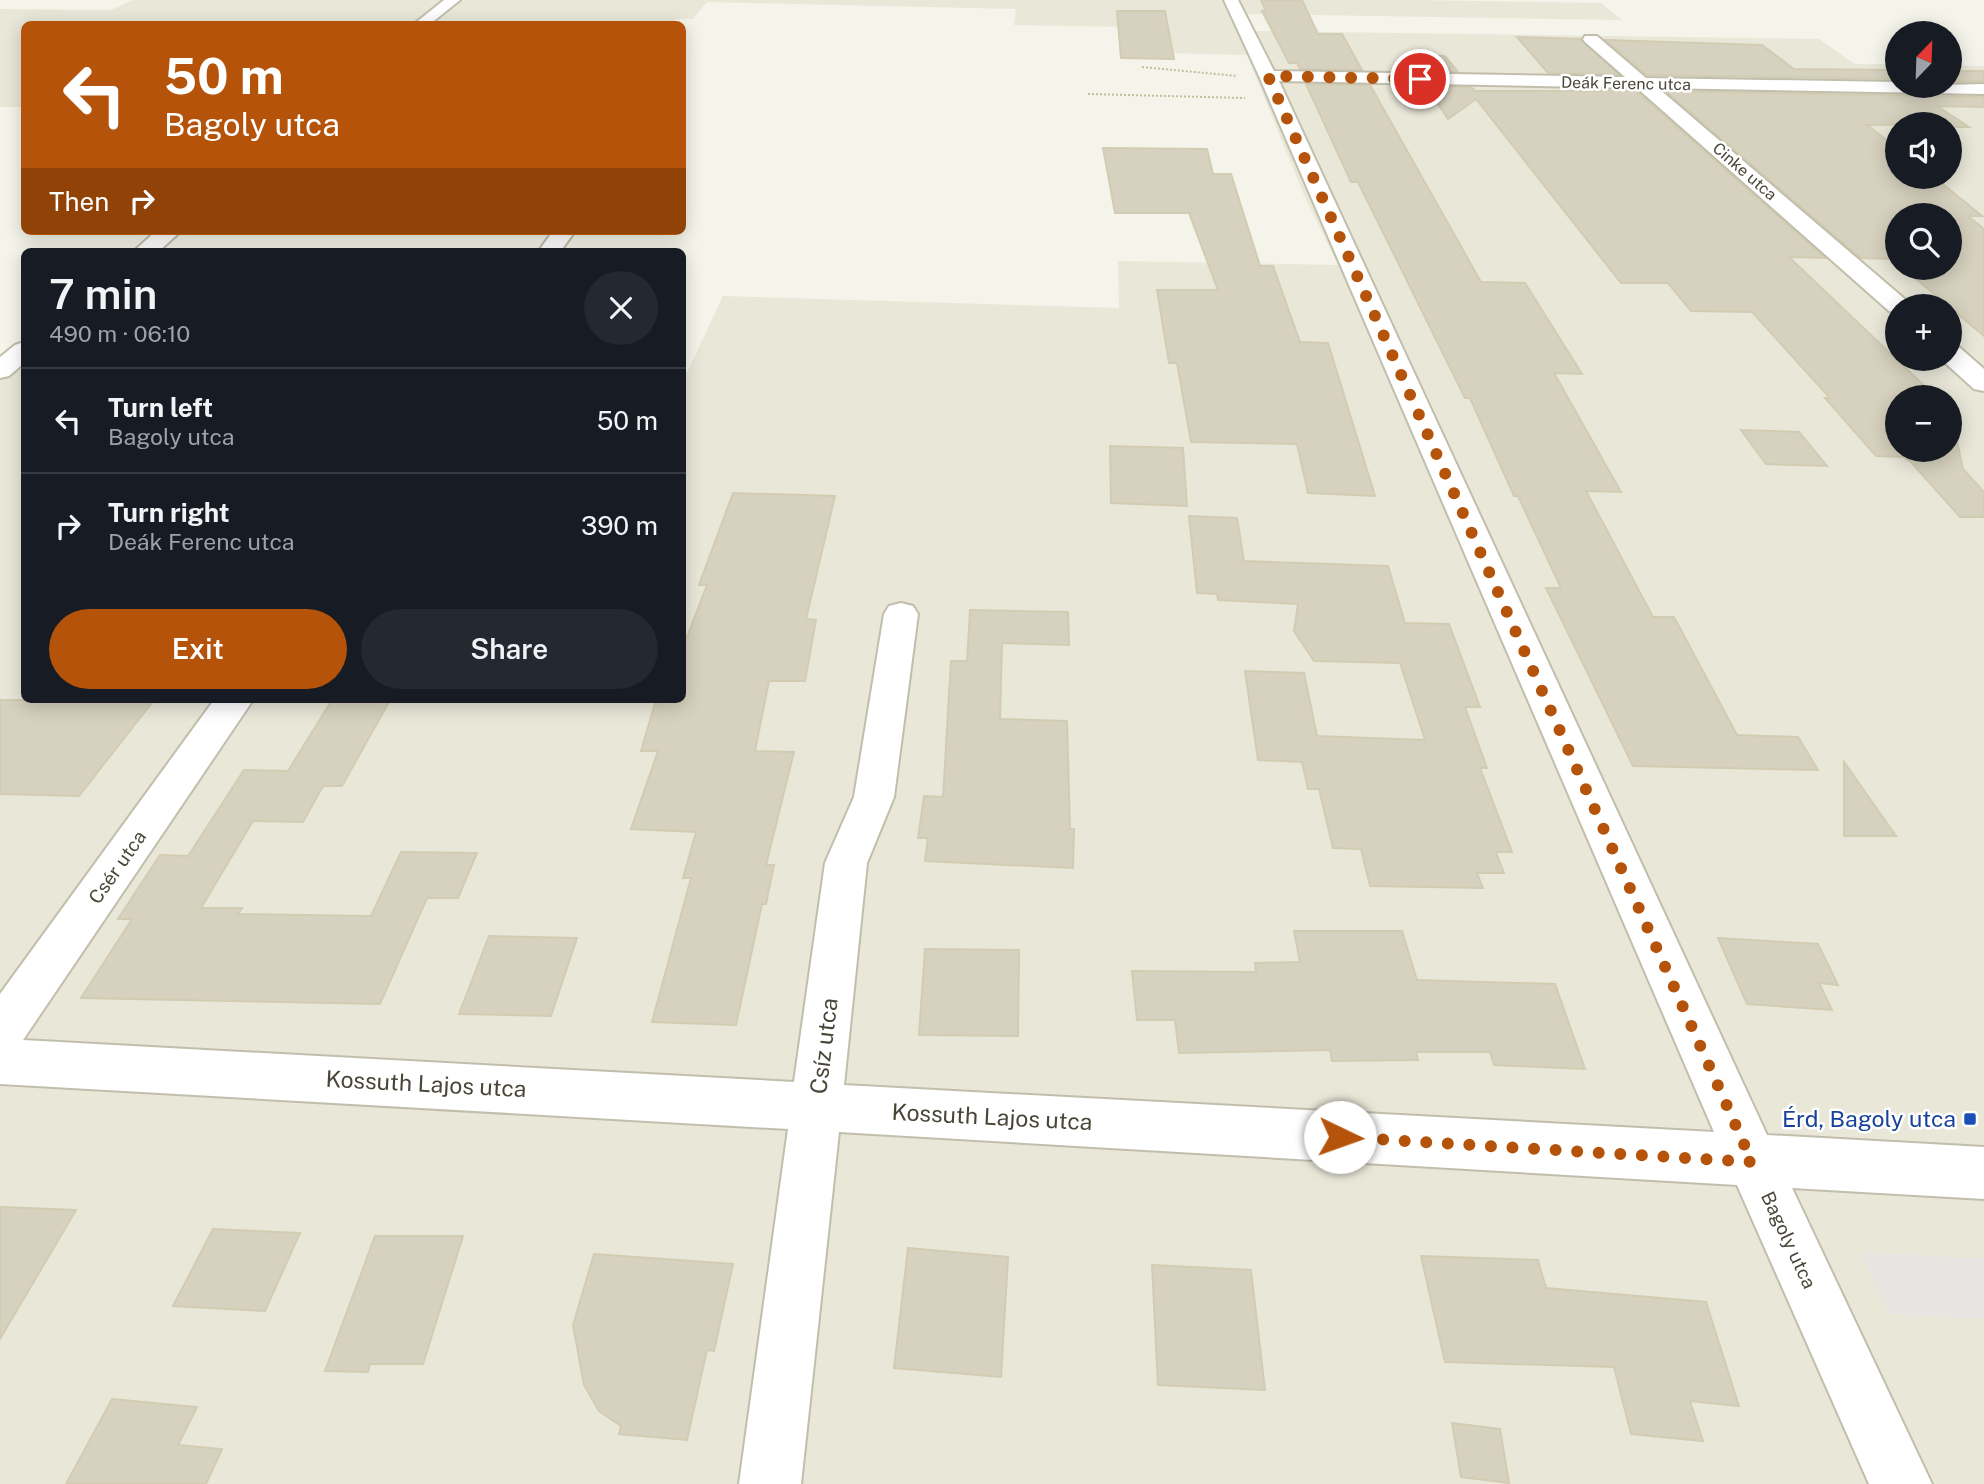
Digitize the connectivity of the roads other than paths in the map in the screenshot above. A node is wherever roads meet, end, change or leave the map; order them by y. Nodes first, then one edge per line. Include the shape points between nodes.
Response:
1 (453, 0) edge
2 (1231, 0) edge
3 (425, 21) edge
4 (1591, 39) dead end
5 (1642, 83) junction
6 (1271, 84) junction
7 (1984, 89) edge
8 (165, 235) edge
9 (149, 248) edge
10 (1885, 295) edge
11 (21, 352) edge
12 (1962, 364) edge
13 (0, 370) edge
14 (1984, 383) edge
15 (901, 614) dead end
16 (232, 703) edge
17 (0, 1033) edge
18 (0, 1061) edge
19 (817, 1106) junction
20 (1752, 1162) junction
21 (1984, 1173) edge
22 (770, 1484) edge
23 (1901, 1484) edge

1 - 3 street
2 - 6 street, Bagoly utca
4 - 5 street, Cinke utca
5 - 6 street, Deák Ferenc utca
5 - 7 street, Deák Ferenc utca
5 - 10 street, Cinke utca
6 - 20 street, Bagoly utca
8 - 9 street
11 - 13 street
12 - 14 street
15 - 19 street, Csíz utca via 874,797 846,863
16 - 17 street, Csér utca
18 - 19 street, Kossuth Lajos utca
19 - 20 street, Kossuth Lajos utca
19 - 22 street, Csíz utca
20 - 21 street, Kossuth Lajos utca
20 - 23 street, Bagoly utca

